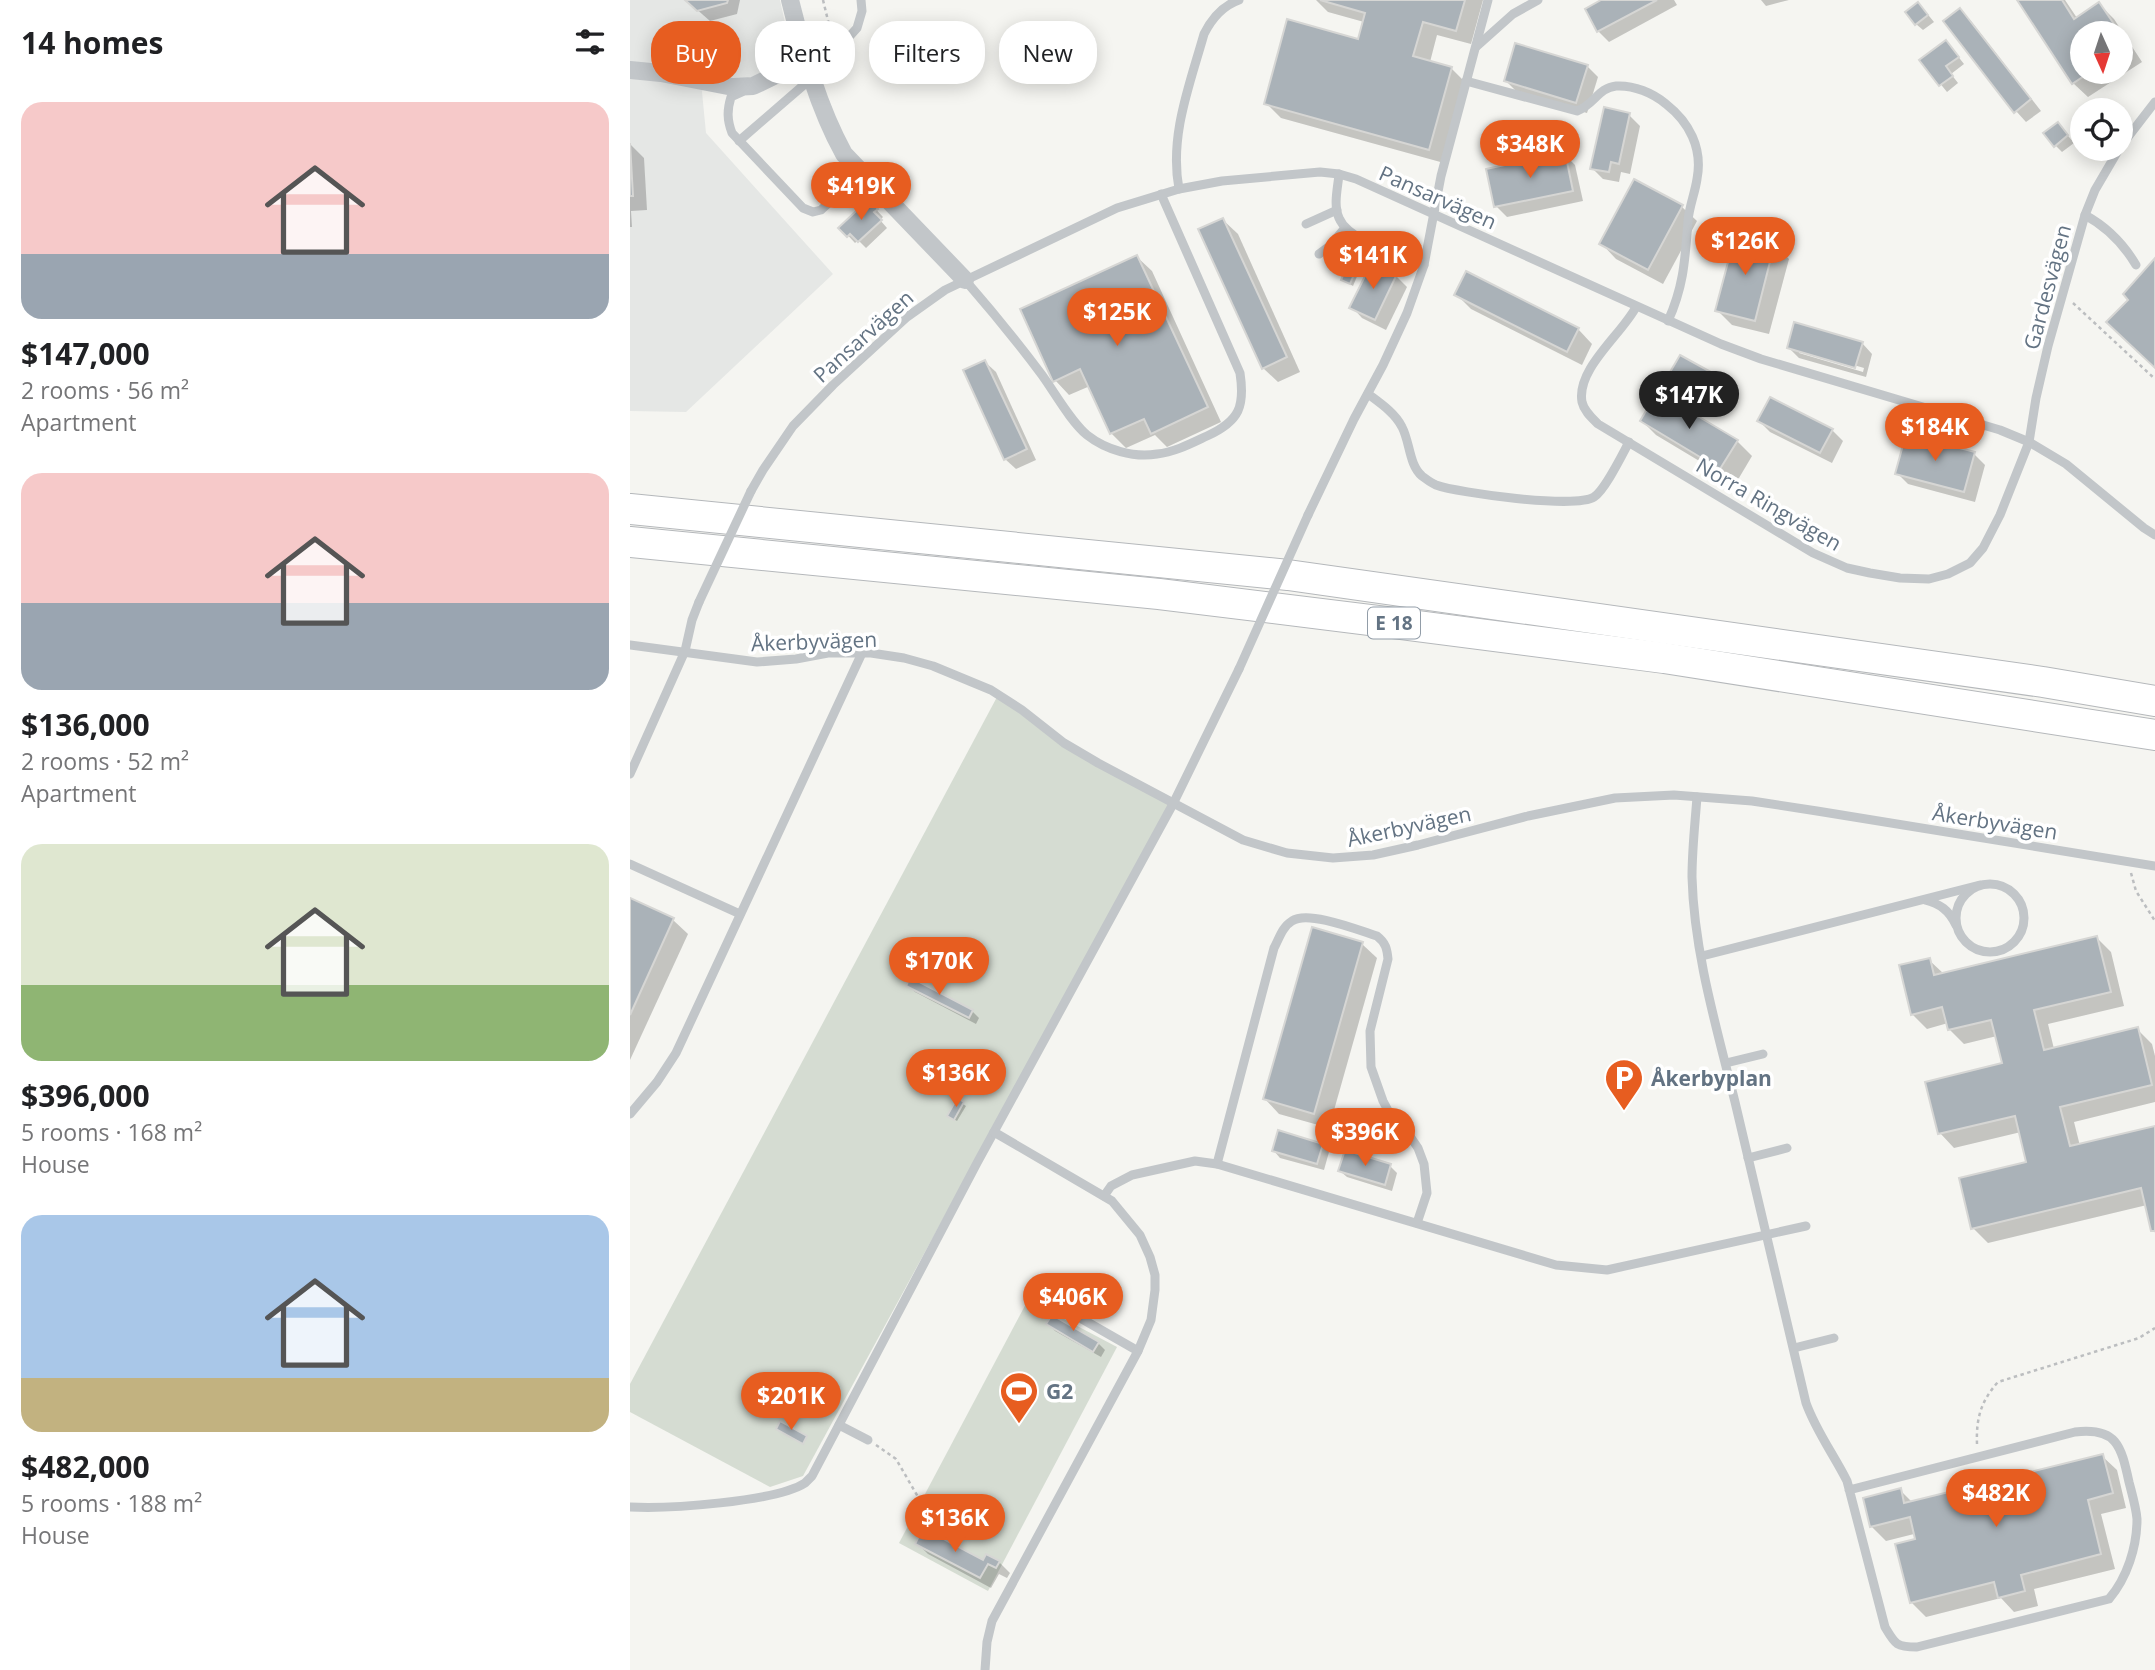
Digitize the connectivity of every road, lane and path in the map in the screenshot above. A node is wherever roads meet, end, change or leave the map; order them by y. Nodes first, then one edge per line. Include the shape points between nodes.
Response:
1 (790, 0) edge
2 (823, 0) edge
3 (861, 0) edge
4 (1239, 0) edge
5 (1488, 0) edge
6 (1538, 0) edge
7 (796, 21) edge
8 (828, 21) edge
9 (855, 29) edge
10 (1475, 49) junction
11 (630, 70) edge
12 (1466, 81) junction
13 (757, 84) edge
14 (806, 84) edge
15 (815, 84) edge
16 (753, 86) junction
17 (2155, 102) edge
18 (2133, 130) edge
19 (739, 141) junction
20 (2112, 161) edge
21 (861, 173) junction
22 (1339, 174) junction
23 (1179, 188) junction
24 (1161, 194) junction
25 (1337, 210) junction
26 (1435, 215) junction
27 (2085, 215) junction
28 (1306, 224) dead end
29 (1345, 228) junction
30 (1319, 254) dead end
31 (1424, 265) junction
32 (2136, 265) dead end
33 (965, 280) junction
34 (2063, 293) junction
35 (1636, 307) junction
36 (1668, 321) junction
37 (2155, 379) edge
38 (1368, 394) junction
39 (1629, 442) junction
40 (2029, 442) junction
41 (630, 509) edge
42 (2155, 535) edge
43 (630, 542) edge
44 (630, 645) edge
45 (685, 651) junction
46 (862, 653) junction
47 (2155, 701) edge
48 (2155, 735) edge
49 (630, 774) edge
50 (1697, 797) junction
51 (1173, 804) junction
52 (2132, 863) junction
53 (630, 864) edge
54 (2155, 866) edge
55 (1980, 885) junction
56 (1924, 899) junction
57 (740, 914) junction
58 (2155, 921) edge
59 (1957, 926) junction
60 (1702, 956) junction
61 (1763, 1054) dead end
62 (1726, 1063) junction
63 (630, 1114) edge
64 (994, 1132) junction
65 (1787, 1148) dead end
66 (1748, 1158) junction
67 (1217, 1164) junction
68 (1104, 1196) junction
69 (1417, 1223) junction
70 (1806, 1226) dead end
71 (1766, 1236) junction
72 (1083, 1319) dead end
73 (2155, 1328) edge
74 (1834, 1338) dead end
75 (1794, 1348) junction
76 (1138, 1351) junction
77 (839, 1425) junction
78 (868, 1440) joint
79 (1981, 1456) junction
80 (1850, 1490) junction
81 (921, 1502) dead end
82 (630, 1507) edge
83 (985, 1670) edge

1 - 7 street
2 - 8 path
3 - 9 lane
4 - 23 lane via 1212,19 1204,34 1177,133
5 - 10 lane
6 - 10 lane via 1513,14
10 - 12 lane
11 - 16 street
12 - 26 lane
12 - 36 lane via 1577,111 1605,88 1637,88 1680,115 1692,133 1698,177 1688,218 1685,266
13 - 16 street
14 - 19 lane
15 - 21 street via 834,136
16 - 19 lane via 731,97 728,107 728,122
17 - 18 lane, Gardesvägen
19 - 21 lane via 803,208 814,212
20 - 27 lane, Gardesvägen
21 - 33 street
22 - 23 lane, Pansarvägen via 1297,174
22 - 25 lane
22 - 26 lane, Pansarvägen
23 - 24 lane, Pansarvägen
24 - 33 lane, Pansarvägen via 1117,208
24 - 33 lane via 1240,373 1242,406 1213,433 1157,455 1118,452 1101,444 1085,434
25 - 28 lane
25 - 29 lane
26 - 31 lane
26 - 35 lane, Pansarvägen
27 - 32 lane via 2117,239
27 - 34 lane, Gardesvägen
29 - 30 lane
29 - 31 lane via 1358,238
31 - 38 lane via 1407,313
33 - 45 lane, Pansarvägen, bridge via 908,317 793,426 751,491 699,602
34 - 37 path
34 - 40 lane, Gardesvägen
35 - 36 lane, Pansarvägen
35 - 39 lane, Norra Ringvägen via 1594,362 1582,401 1598,424
36 - 40 lane, Pansarvägen via 1761,359
38 - 39 lane via 1401,425 1420,475 1457,490 1557,502 1594,498
38 - 51 lane, bridge
39 - 40 lane, Norra Ringvägen via 1825,558 1870,573 1928,579 1969,563 1983,548
40 - 42 lane, Pansarvägen via 2066,464
41 - 47 highway, E 18 via 1288,575
43 - 48 highway, E 18 via 1159,594 1386,622 1677,660
44 - 45 lane, Åkerbyvägen
45 - 46 lane, Åkerbyvägen via 758,662
45 - 49 lane
46 - 51 lane, Åkerbyvägen via 933,666 991,690 1064,743
46 - 57 lane
50 - 51 lane, Åkerbyvägen via 1615,799 1373,855 1333,858 1287,853 1242,840
50 - 52 lane, Åkerbyvägen via 1752,801
50 - 60 lane via 1692,877
51 - 64 lane
52 - 54 lane, Åkerbyvägen
52 - 58 path via 2136,891
53 - 57 lane
55 - 56 lane
55 - 59 lane via 1963,897
55 - 59 lane via 2008,889 2019,900 2024,923 2018,937 2006,947 1983,951 1964,940
56 - 59 lane via 1945,909
56 - 60 lane
57 - 63 lane via 676,1053
60 - 62 lane
61 - 62 lane
62 - 66 lane
64 - 68 lane
64 - 77 lane
65 - 66 lane
66 - 71 lane
67 - 68 lane via 1195,1161 1132,1175 1111,1186
67 - 69 lane
67 - 69 lane via 1274,948 1283,929 1300,917 1312,917 1377,936 1388,959 1370,1031 1371,1067 1392,1118 1407,1132 1424,1164 1427,1193
68 - 76 lane via 1140,1234 1155,1275 1151,1320
69 - 71 lane via 1556,1265 1607,1270
70 - 71 lane
71 - 75 lane
72 - 76 lane
73 - 79 path via 2139,1338 1998,1382 1979,1410
74 - 75 lane
75 - 80 lane via 1806,1404
76 - 83 lane via 992,1621
77 - 78 lane
77 - 82 lane via 812,1476 793,1488 738,1500
78 - 81 path via 896,1460
79 - 80 lane
79 - 80 lane via 2094,1430 2117,1442 2137,1518 2127,1570 2109,1600 1903,1647 1885,1627

